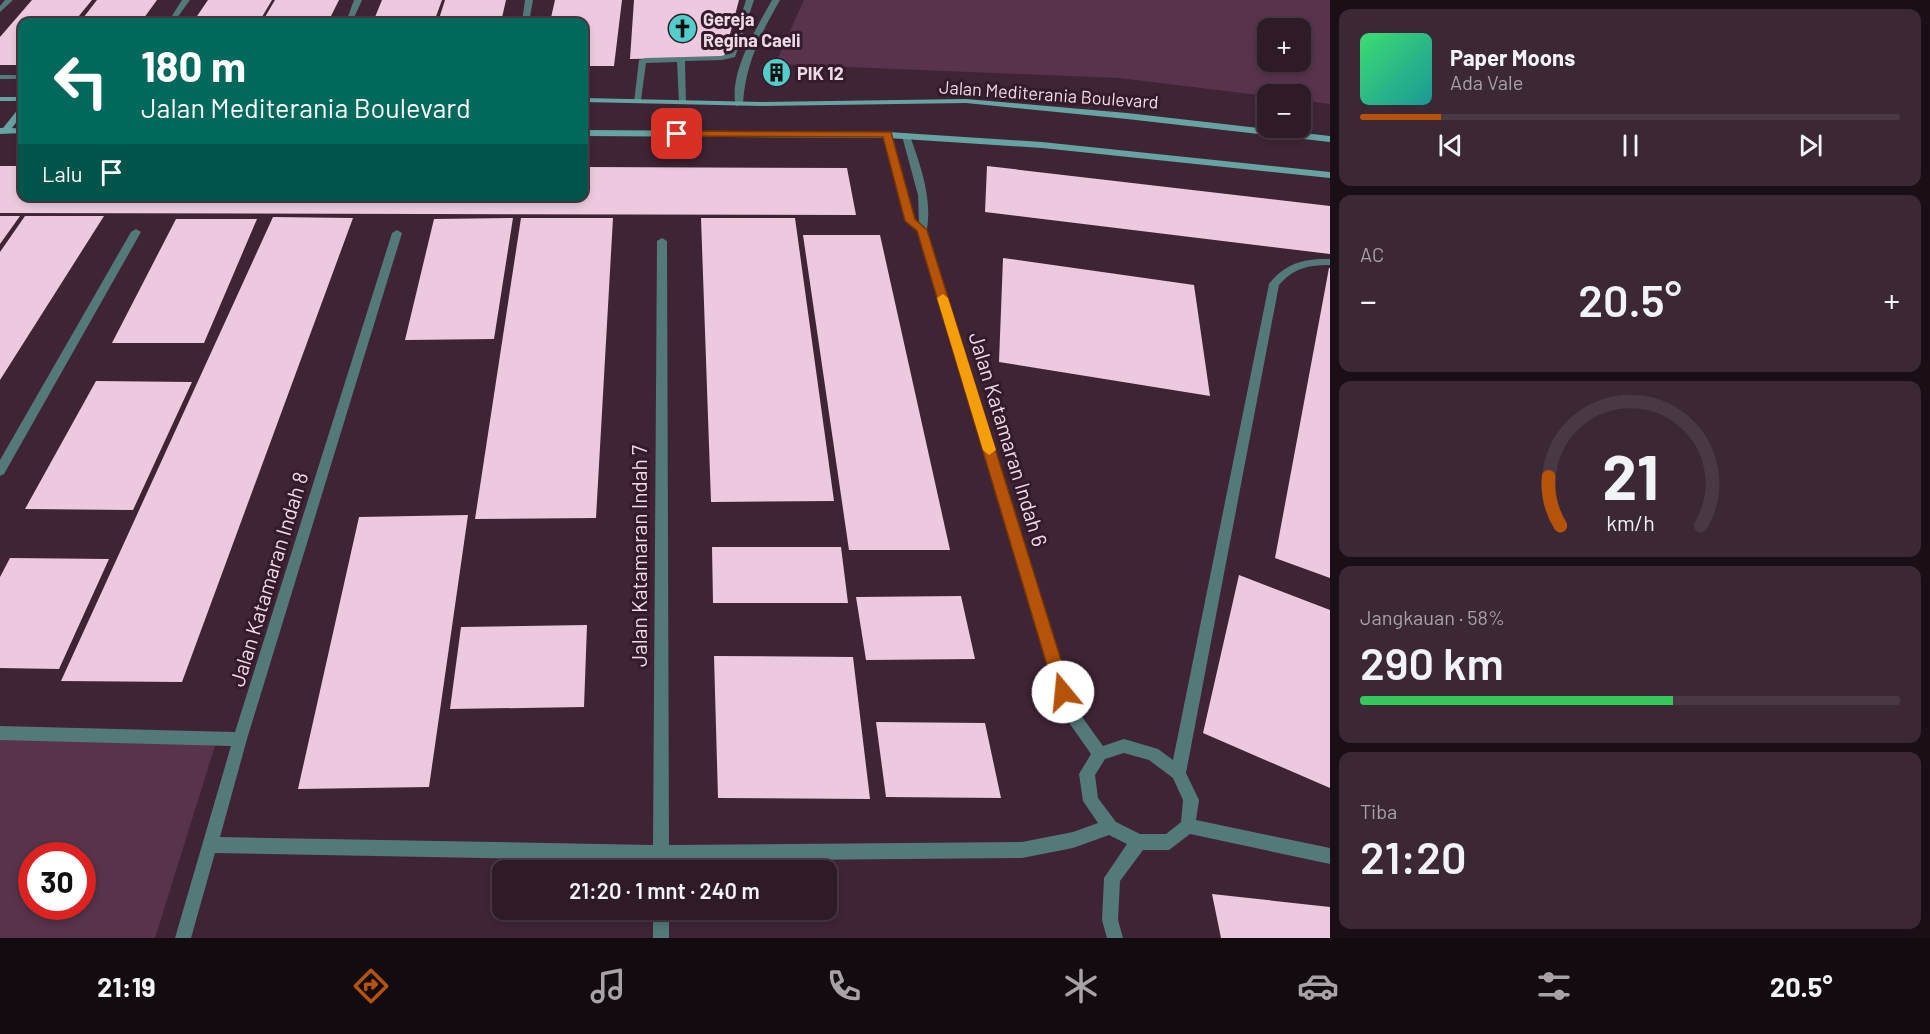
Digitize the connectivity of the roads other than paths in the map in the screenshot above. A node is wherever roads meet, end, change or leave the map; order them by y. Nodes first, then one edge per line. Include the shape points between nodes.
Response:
1 (9, 0) edge
2 (186, 0) edge
3 (358, 0) edge
4 (529, 0) edge
5 (750, 0) edge
6 (776, 0) edge
7 (0, 10) edge
8 (174, 18) edge
9 (351, 18) edge
10 (526, 18) edge
11 (681, 60) junction
12 (0, 77) edge
13 (18, 77) edge
14 (0, 99) edge
15 (18, 99) edge
16 (588, 100) edge
17 (637, 100) junction
18 (682, 102) junction
19 (739, 104) junction
20 (18, 114) edge
21 (3, 131) edge
22 (588, 133) edge
23 (888, 135) junction
24 (906, 136) junction
25 (1330, 139) edge
26 (1330, 175) edge
27 (922, 230) junction
28 (136, 232) dead end
29 (397, 234) dead end
30 (662, 241) dead end
31 (1330, 262) edge
32 (0, 471) edge
33 (0, 733) edge
34 (240, 739) junction
35 (1100, 754) junction
36 (1178, 773) junction
37 (1188, 826) junction
38 (1110, 827) junction
39 (1139, 842) junction
40 (210, 845) junction
41 (661, 853) junction
42 (1330, 856) edge
43 (661, 860) edge
44 (661, 920) edge
45 (183, 938) edge
46 (661, 938) edge
47 (1115, 938) edge

1 - 7 street
2 - 8 street
3 - 9 street
4 - 10 street
5 - 11 street via 732,55
6 - 19 street via 745,62
11 - 17 street via 642,62
11 - 18 street
12 - 13 street
14 - 15 street
16 - 17 street, Jalan Mediterania Boulevard
17 - 18 street, Jalan Mediterania Boulevard
18 - 19 street, Jalan Mediterania Boulevard
19 - 25 street, Jalan Mediterania Boulevard via 966,101
20 - 21 street
22 - 23 street
23 - 24 street
23 - 27 street, Jalan Katamaran Indah 6 via 910,221
24 - 26 street via 1042,144
24 - 27 street via 918,176 925,219
27 - 35 street, Jalan Katamaran Indah 6 via 1063,692 1075,719
28 - 32 street
29 - 34 street, Jalan Katamaran Indah 8
30 - 41 street, Jalan Katamaran Indah 7
31 - 36 street via 1296,265 1274,284
33 - 34 street
34 - 40 street, Jalan Katamaran Indah 8
35 - 36 street via 1124,746 1153,754
35 - 38 street via 1087,774 1091,801
36 - 37 street via 1191,800
37 - 39 street via 1169,842
37 - 42 street
38 - 39 street
38 - 41 street via 1073,840 1022,850
39 - 47 street via 1112,878 1110,920
40 - 41 street
40 - 45 street, Jalan Katamaran Indah 8
41 - 43 street, Jalan Katamaran Indah 7
44 - 46 street

